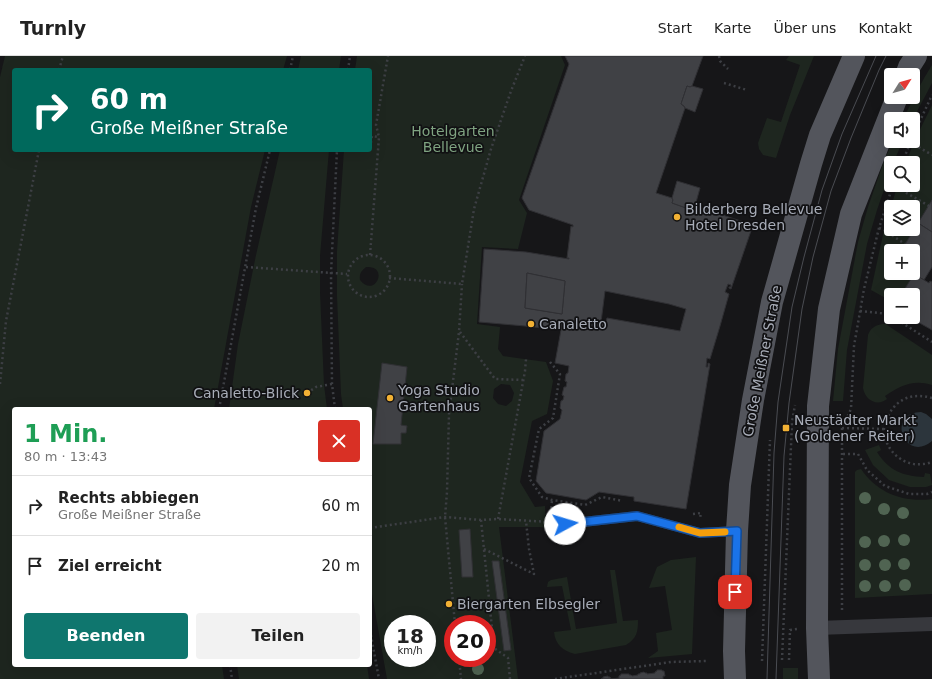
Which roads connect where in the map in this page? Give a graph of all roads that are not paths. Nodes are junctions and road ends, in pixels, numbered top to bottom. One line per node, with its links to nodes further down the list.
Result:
1 (854, 56): 6 (main road, Große Meißner Straße)
2 (916, 56): 3 (main road)
3 (909, 68)
4 (894, 104): 8 (main road)
5 (565, 524): 6 (lane)
6 (737, 531): 9 (main road, Große Meißner Straße)
7 (932, 624): 8 (street)
8 (817, 628): 10 (main road)
9 (736, 679)
10 (819, 679)

